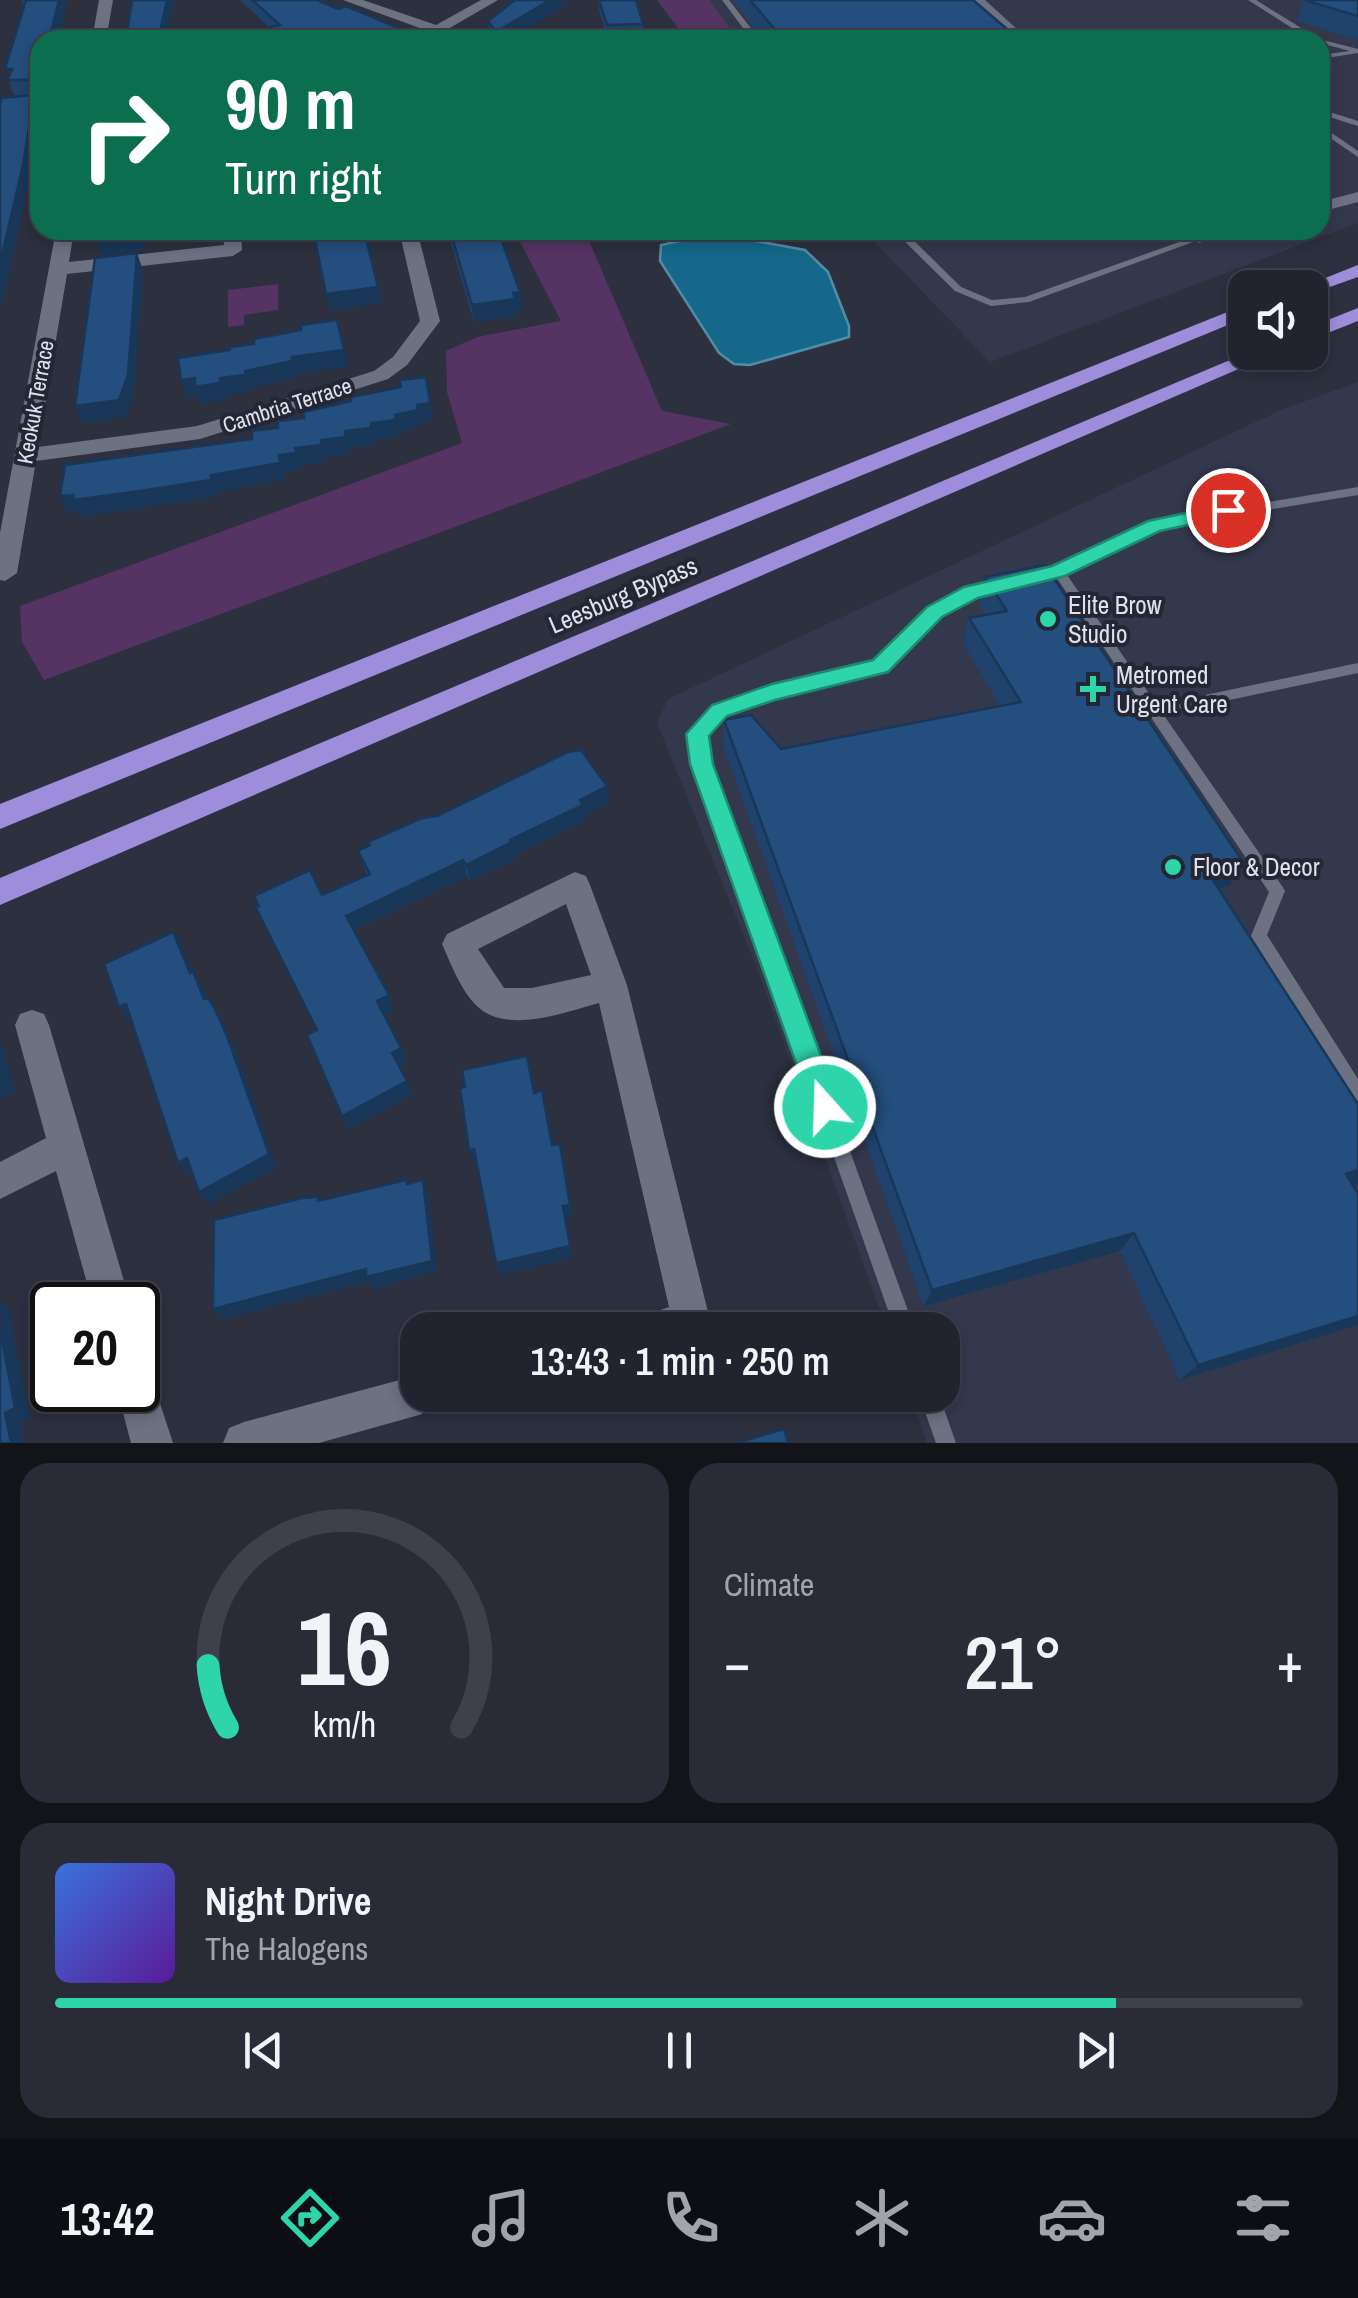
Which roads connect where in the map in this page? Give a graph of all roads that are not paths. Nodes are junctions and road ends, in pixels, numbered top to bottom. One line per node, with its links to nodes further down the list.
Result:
1 (106, 0): 7 (street)
2 (350, 0): 8 (street)
3 (491, 0): 8 (street)
4 (725, 0): 9 (lane)
5 (977, 0): 10 (street)
6 (1251, 0): 11 (lane)
7 (101, 30)
8 (438, 30)
9 (748, 30)
10 (1011, 30)
11 (1301, 30)
12 (1330, 44): 13 (lane)
13 (1358, 52): 14 (lane)
14 (1330, 56)
15 (1330, 114): 16 (lane)
16 (1358, 124)
17 (1330, 134): 18 (lane)
18 (1358, 155)
19 (1358, 196): 20 (street)
20 (1330, 203)
21 (63, 240): 26 (street, Keokuk Terrace)
22 (232, 240): 26 (street)
23 (411, 240): 33 (street, Cambria Terrace)
24 (908, 240): 25 (lane)
25 (1180, 240)
26 (58, 270): 33 (street, Keokuk Terrace)
27 (1358, 270): 28 (highway)
28 (1328, 281)
29 (1358, 314): 31 (highway)
30 (1228, 317): 41 (highway, Leesburg Bypass)
31 (1328, 326)
32 (1228, 369): 42 (highway, Leesburg Bypass)
33 (26, 455): 36 (street, Keokuk Terrace)
34 (1358, 491): 35 (lane)
35 (1058, 571): 37 (lane); 40 (lane)
36 (4, 573)
37 (1041, 576)
38 (1024, 580): 50 (lane)
39 (1358, 668): 40 (lane)
40 (1154, 711): 45 (lane)
41 (0, 817)
42 (0, 892)
43 (610, 984): 43 (street); 49 (street)
44 (32, 1025): 46 (street)
45 (1358, 1094)
46 (67, 1146): 47 (street); 48 (street)
47 (0, 1181)
48 (105, 1282)
49 (689, 1312)
50 (899, 1312)
51 (400, 1400): 55 (street)
52 (143, 1412): 54 (street)
53 (934, 1412): 56 (lane)
54 (152, 1443)
55 (244, 1443)
56 (946, 1443)

